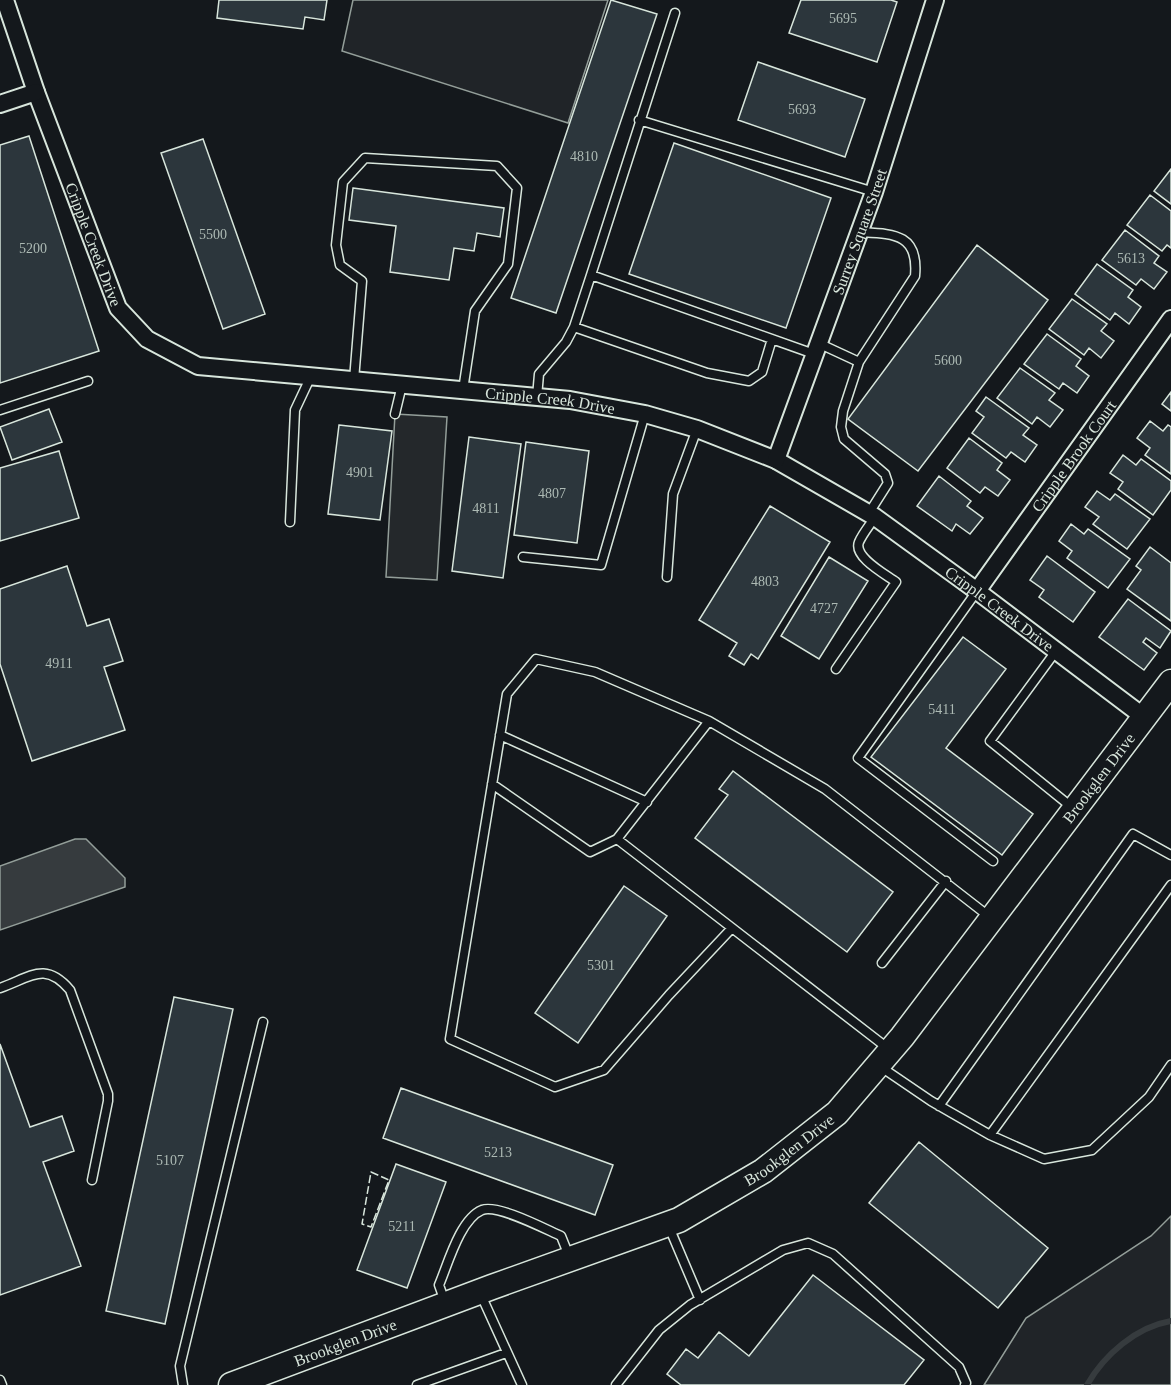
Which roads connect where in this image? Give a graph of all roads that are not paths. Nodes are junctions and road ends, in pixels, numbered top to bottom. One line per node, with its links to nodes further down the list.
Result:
1 (5, 0): 4 (street, Cripple Creek Drive)
2 (935, 0): 7 (street, Surrey Square Street)
3 (675, 13): 6 (lane)
4 (36, 92): 5 (street); 15 (street, Cripple Creek Drive)
5 (0, 104)
6 (639, 120): 7 (lane); 9 (lane)
7 (874, 192): 8 (street, Surrey Square Street)
8 (859, 232): 13 (street, Surrey Square Street); 14 (lane)
9 (591, 275): 11 (lane); 12 (lane)
10 (1171, 319): 30 (street, Cripple Brook Court)
11 (574, 327): 12 (lane); 20 (lane)
12 (772, 339): 13 (lane)
13 (816, 349): 14 (lane); 25 (street, Surrey Square Street)
14 (859, 362): 26 (lane)
15 (311, 376): 16 (street, Cripple Creek Drive); 27 (lane)
16 (354, 380): 18 (street, Cripple Creek Drive); 19 (lane)
17 (88, 381): 21 (lane)
18 (402, 385): 19 (street, Cripple Creek Drive); 22 (lane)
19 (463, 390): 20 (street, Cripple Creek Drive)
20 (537, 397): 23 (street, Cripple Creek Drive)
21 (0, 410)
22 (395, 414)
23 (645, 414): 24 (street, Cripple Creek Drive); 28 (lane)
24 (697, 429): 25 (street, Cripple Creek Drive); 29 (lane)
25 (776, 460): 26 (street, Cripple Creek Drive)
26 (872, 515): 30 (street, Cripple Creek Drive); 32 (lane)
27 (290, 522)
28 (523, 557)
29 (667, 577)
30 (977, 591): 31 (street, Cripple Creek Drive); 42 (lane)
31 (1056, 651): 34 (street, Cripple Creek Drive); 39 (lane)
32 (836, 669)
33 (1171, 682): 34 (street, Brookglen Drive)
34 (1144, 717): 39 (street, Brookglen Drive)
35 (710, 721): 36 (lane); 38 (lane); 43 (lane)
36 (500, 735): 37 (lane); 38 (lane)
37 (492, 784): 40 (lane); 46 (lane)
38 (646, 802): 40 (lane)
39 (1074, 809): 45 (street, Brookglen Drive)
40 (617, 839): 46 (lane)
41 (1171, 855): 52 (lane)
42 (993, 861)
43 (946, 881): 45 (lane); 47 (lane)
44 (1171, 885): 53 (lane)
45 (992, 918): 50 (street, Brookglen Drive)
46 (732, 928): 50 (lane)
47 (882, 963)
48 (0, 988): 54 (lane)
49 (263, 1022): 63 (lane)
50 (884, 1058): 52 (lane); 55 (street, Brookglen Drive)
51 (1171, 1065): 53 (lane)
52 (939, 1106): 53 (lane)
53 (990, 1135)
54 (92, 1180)
55 (667, 1224): 56 (street, Brookglen Drive); 58 (lane)
56 (571, 1259): 57 (street, Brookglen Drive); 59 (lane)
57 (480, 1291): 59 (street, Brookglen Drive); 60 (lane)
58 (700, 1299): 67 (lane); 68 (lane)
59 (445, 1304): 64 (street, Brookglen Drive)
60 (506, 1353): 65 (lane); 66 (lane)
61 (0, 1380): 62 (lane)
62 (2, 1385)
63 (183, 1385)
64 (231, 1385)
65 (417, 1385)
66 (522, 1385)
67 (616, 1385)
68 (965, 1385)

